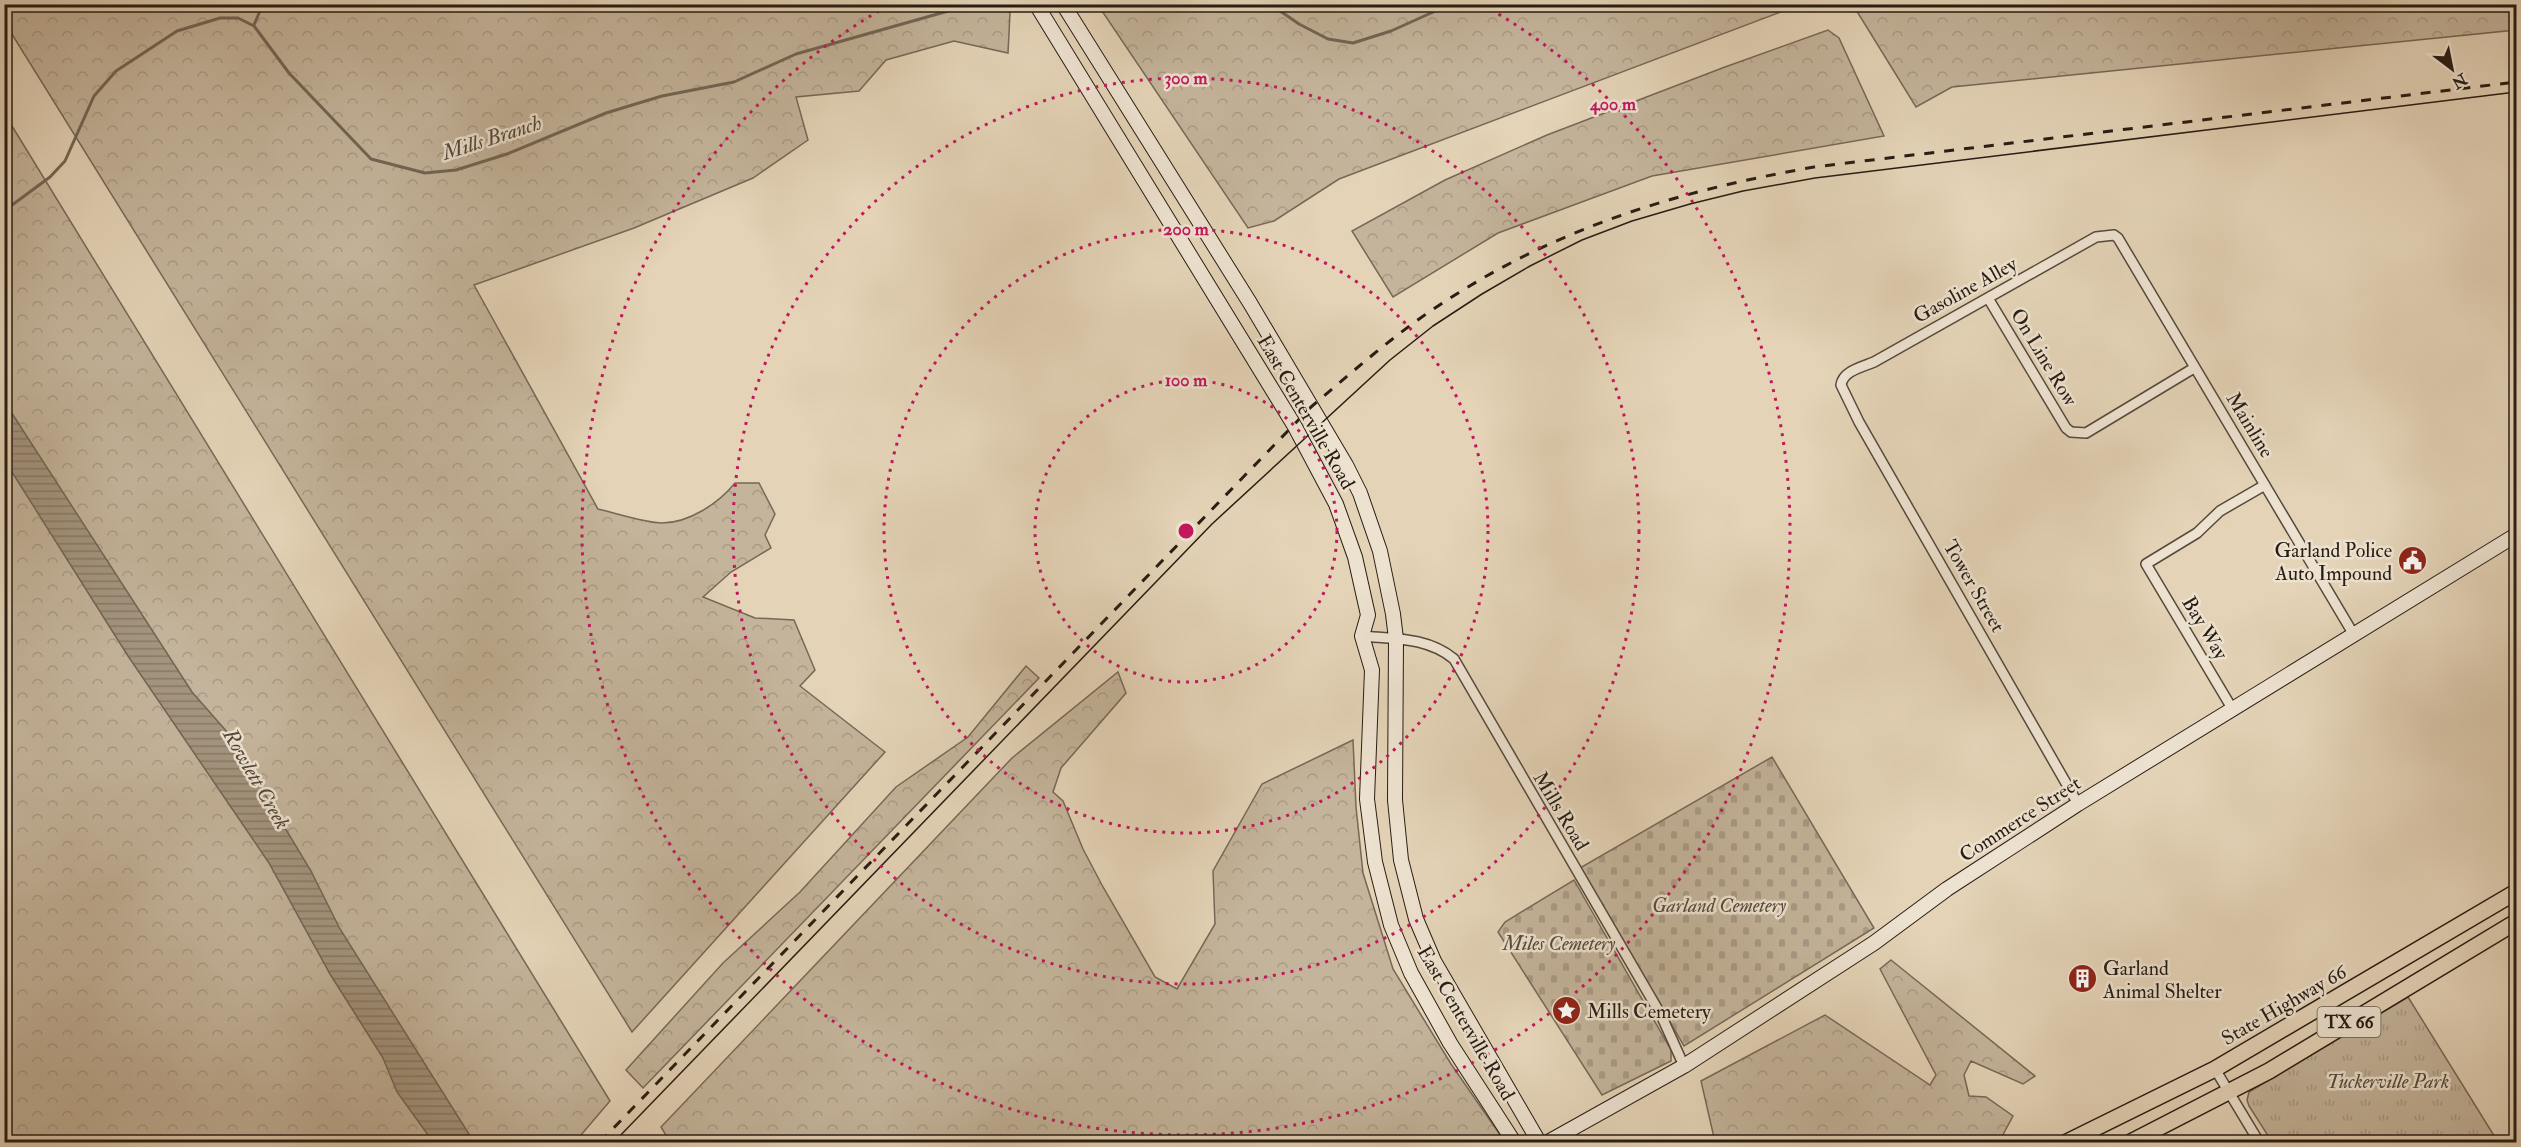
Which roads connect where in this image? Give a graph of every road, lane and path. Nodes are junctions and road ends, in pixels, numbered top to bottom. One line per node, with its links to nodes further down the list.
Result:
1 (1036, 4): 4 (main road, East Centerville Road)
2 (1063, 4): 3 (main road, East Centerville Road)
3 (1144, 134): 4 (main road); 7 (main road, East Centerville Road)
4 (1124, 147): 8 (main road, East Centerville Road)
5 (2114, 235): 6 (street, Gasoline Alley); 9 (street, Mainline)
6 (1988, 298): 9 (street, On Line Row); 10 (street, Gasoline Alley)
7 (1250, 303): 8 (main road); 12 (main road, East Centerville Road)
8 (1228, 317): 13 (main road, East Centerville Road)
9 (2194, 368): 11 (street, Mainline)
10 (1841, 385): 19 (street, Tower Street)
11 (2265, 485): 15 (street, Mainline); 18 (street, Bay Way)
12 (1369, 519): 13 (main road); 17 (main road, East Centerville Road)
13 (1347, 534): 16 (main road, East Centerville Road)
14 (2517, 535): 15 (main road, Commerce Street)
15 (2354, 635): 18 (main road, Commerce Street)
16 (1362, 636): 17 (street, Mills Road); 27 (main road, East Centerville Road)
17 (1396, 639): 24 (street, Mills Road); 28 (main road, East Centerville Road)
18 (2233, 710): 19 (main road, Commerce Street)
19 (2078, 804): 24 (main road, Commerce Street)
20 (2517, 892): 22 (main road, State Highway 66 / TX 66)
21 (2517, 922): 23 (main road, TX 66)
22 (2453, 930): 23 (main road); 25 (main road, State Highway 66 / TX 66)
23 (2469, 950): 26 (main road, TX 66)
24 (1684, 1066): 29 (main road, Commerce Street)
25 (2215, 1069): 26 (street); 30 (main road, State Highway 66 / TX 66)
26 (2229, 1093): 31 (main road, TX 66); 32 (street)
27 (1514, 1143)
28 (1539, 1143)
29 (1548, 1143)
30 (2067, 1143)
31 (2131, 1143)
32 (2259, 1143)

